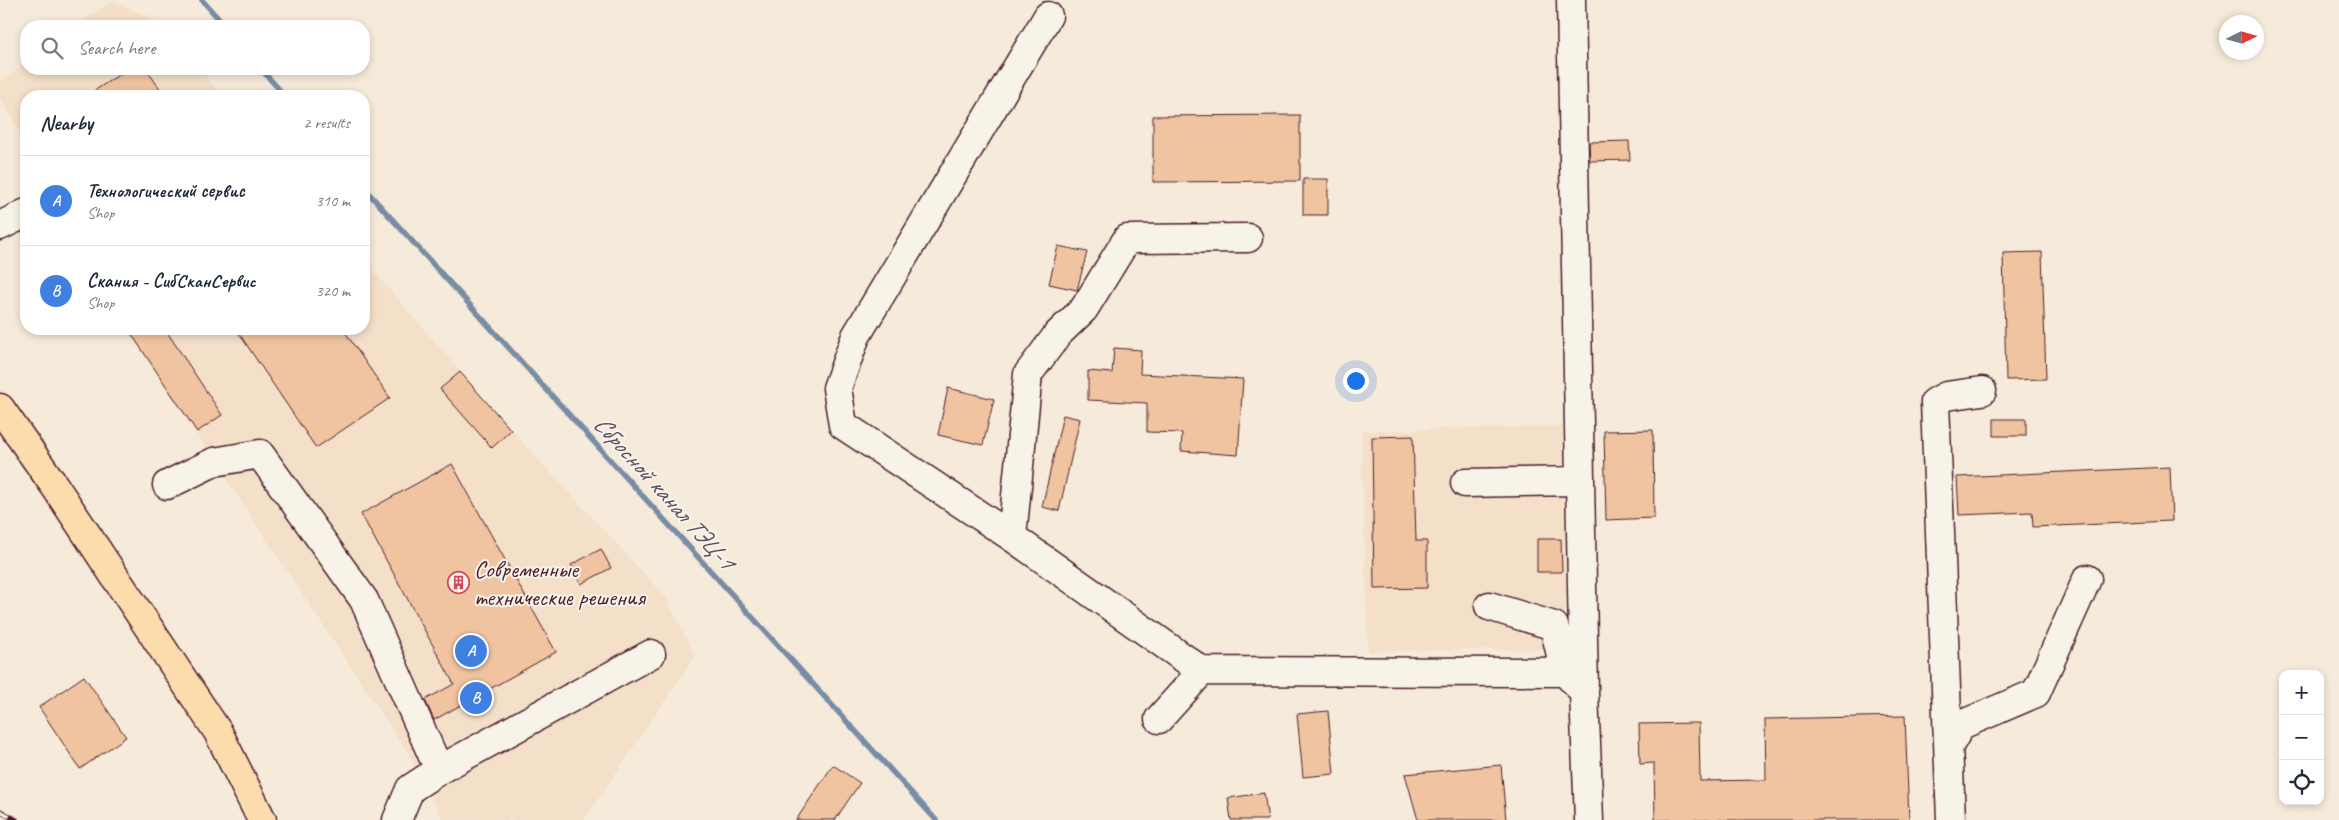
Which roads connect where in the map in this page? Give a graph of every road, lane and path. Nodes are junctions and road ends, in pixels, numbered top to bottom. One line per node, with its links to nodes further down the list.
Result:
1 (1571, 0): 8 (lane)
2 (1048, 16): 11 (lane)
3 (20, 216): 4 (lane)
4 (0, 226)
5 (1248, 238): 11 (lane)
6 (1982, 391): 19 (lane)
7 (0, 408): 21 (main road)
8 (1580, 481): 9 (lane); 17 (lane)
9 (1465, 483)
10 (166, 485): 20 (lane)
11 (1012, 536): 15 (lane)
12 (2088, 579): 19 (lane)
13 (1489, 606): 16 (lane)
14 (651, 654): 20 (lane)
15 (1202, 671): 16 (lane); 18 (lane)
16 (1565, 672): 17 (lane)
17 (1584, 692): 23 (lane)
18 (1159, 719)
19 (1949, 746): 24 (lane)
20 (439, 770): 22 (lane)
21 (262, 820)
22 (396, 820)
23 (1589, 820)
24 (1951, 820)

